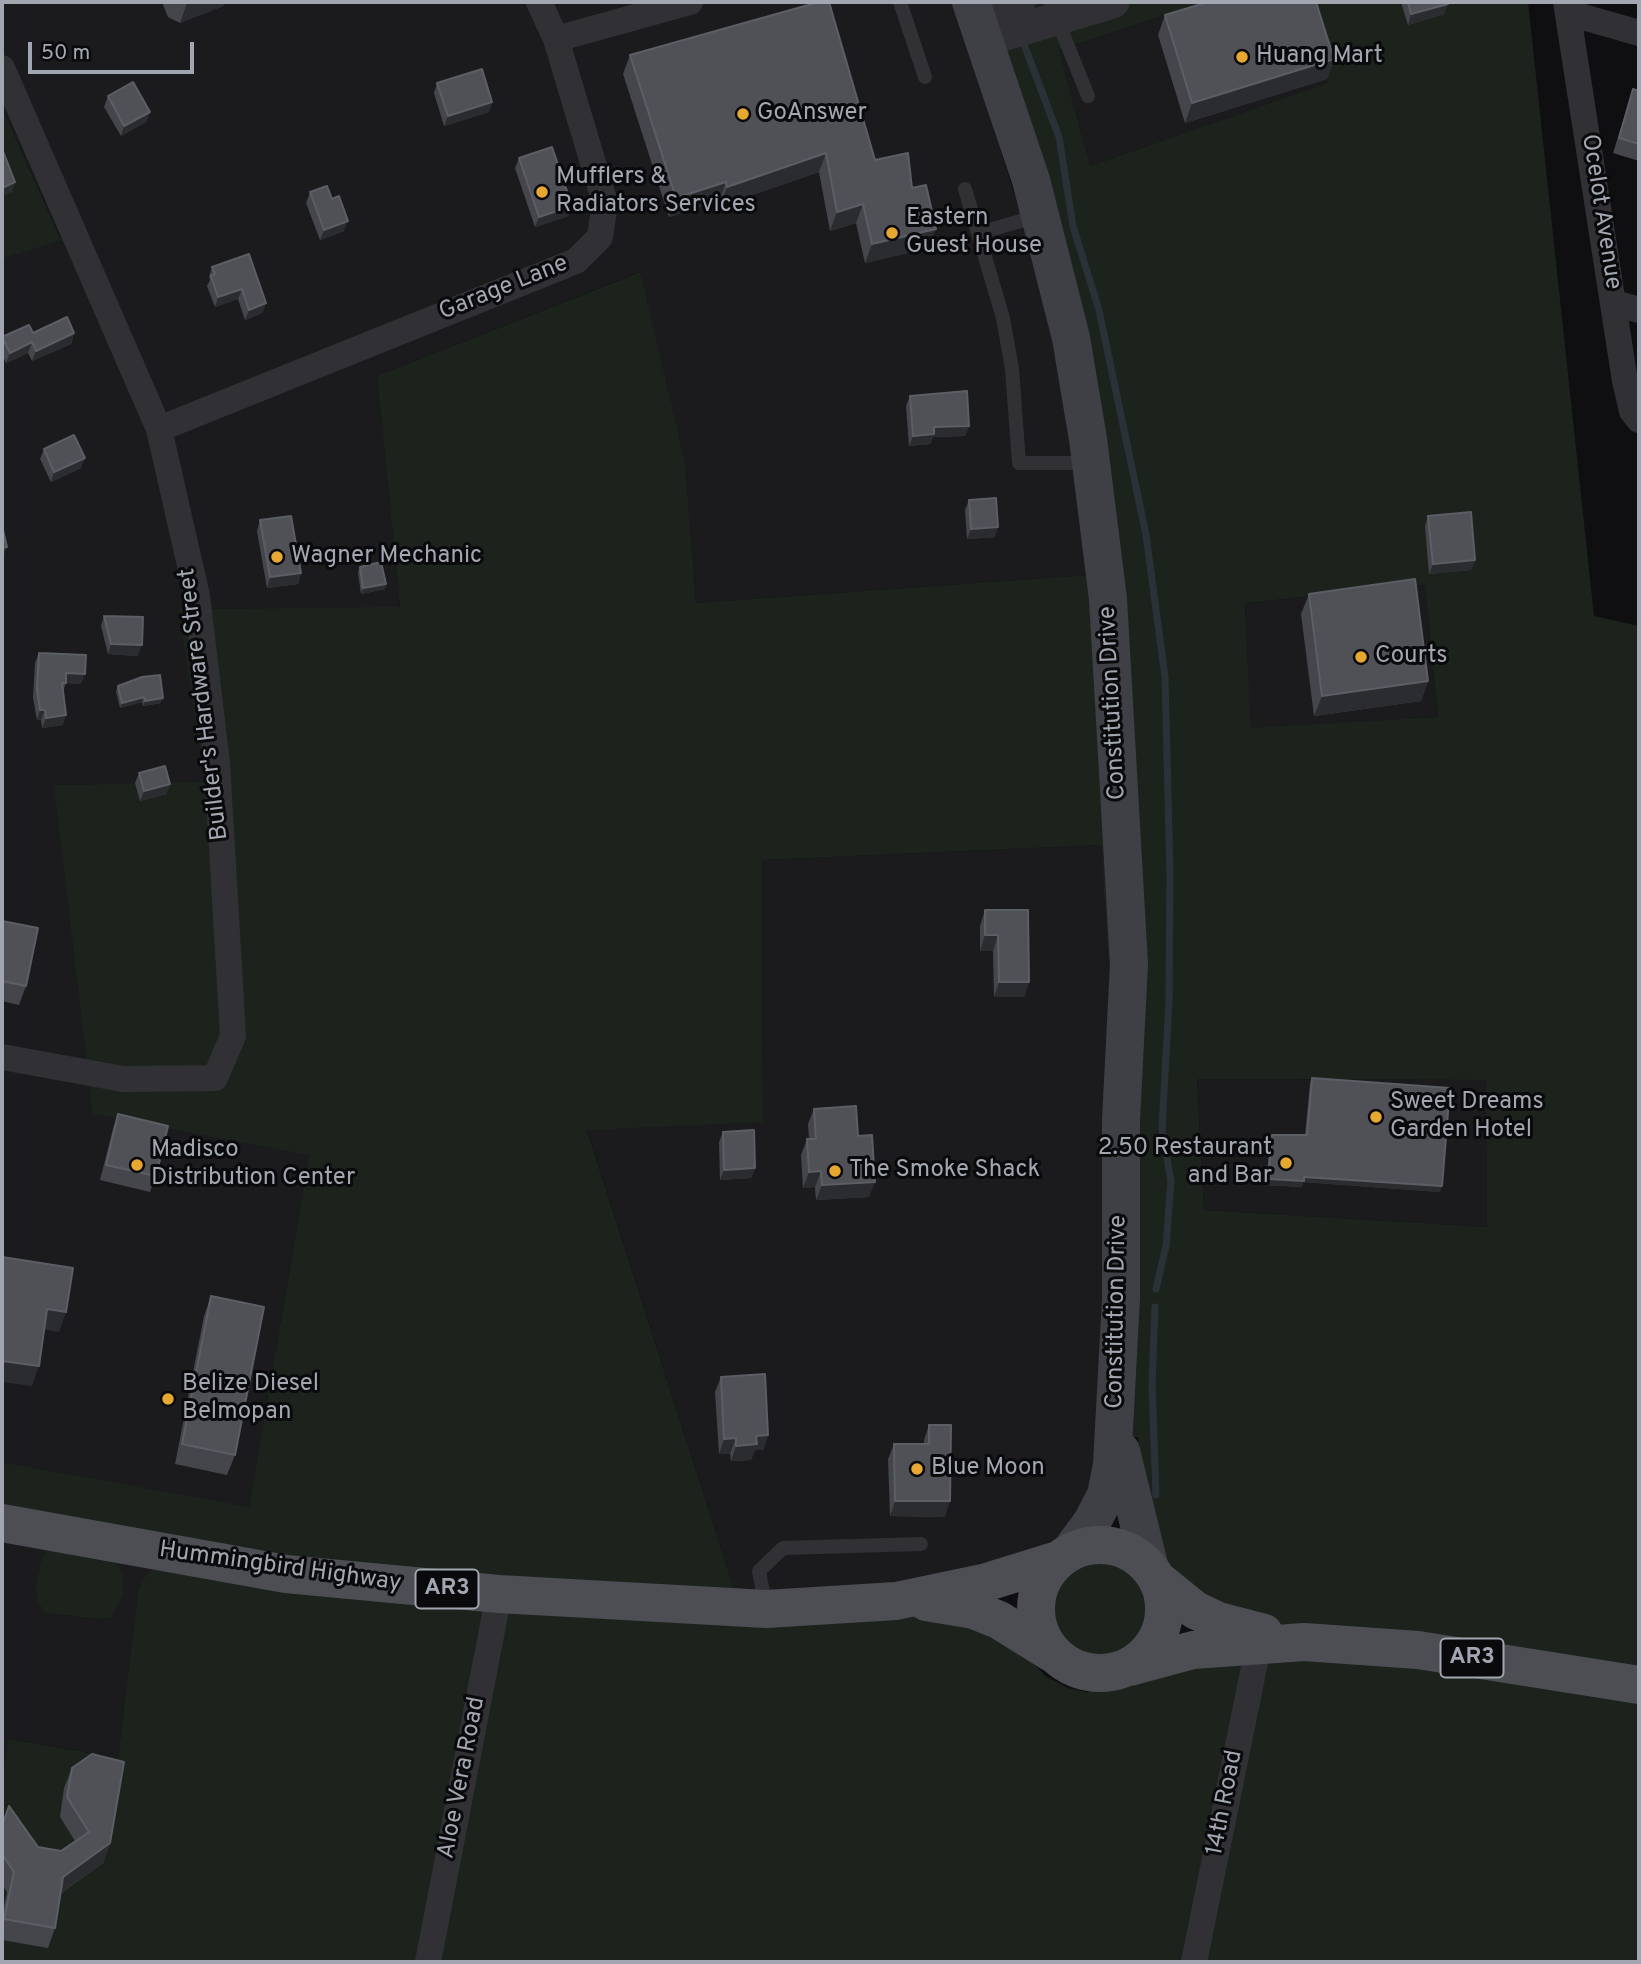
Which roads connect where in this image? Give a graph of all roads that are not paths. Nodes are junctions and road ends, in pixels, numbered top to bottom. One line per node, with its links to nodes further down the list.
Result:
1 (538, 2): 10 (street, Garage Lane)
2 (690, 2): 10 (street)
3 (900, 2): 12 (lane)
4 (1019, 2): 8 (street)
5 (1113, 2): 7 (street)
6 (1567, 8): 9 (street); 17 (street, Ocelot Avenue)
7 (1054, 11): 8 (street); 13 (lane)
8 (978, 20): 15 (main road, Constitution Drive)
9 (1639, 33)
10 (556, 39): 19 (street, Garage Lane)
11 (2, 68): 19 (street, Builder's Hardware Street)
12 (925, 77)
13 (1088, 96)
14 (965, 189): 16 (lane)
15 (1040, 216): 16 (lane); 20 (main road, Constitution Drive)
16 (979, 233): 20 (lane)
17 (1627, 306): 18 (street, Ocelot Avenue)
18 (1639, 420)
19 (159, 429): 21 (street, Builder's Hardware Street)
20 (1091, 463): 22 (main road, Constitution Drive)
21 (2, 1057)
22 (1116, 1422): 25 (main road, Constitution Drive); 26 (main road, Constitution Drive)
23 (2, 1523): 27 (main road, Hummingbird Highway / AR3)
24 (921, 1544): 29 (lane)
25 (1064, 1556): 26 (main road); 28 (main road, Hummingbird Highway / AR3); 32 (main road)
26 (1154, 1573): 30 (main road, AR3); 33 (main road)
27 (499, 1594): 29 (main road, Hummingbird Highway / AR3); 35 (street, Aloe Vera Road)
28 (896, 1601): 29 (main road, Hummingbird Highway / AR3); 32 (main road, Hummingbird Highway / AR3)
29 (766, 1609)
30 (1304, 1642): 31 (main road, AR3); 34 (main road, AR3)
31 (1259, 1643): 33 (main road, AR3); 36 (street, 14th Road)
32 (1052, 1653): 33 (main road)
33 (1130, 1667)
34 (1639, 1685)
35 (428, 1962)
36 (1194, 1962)

